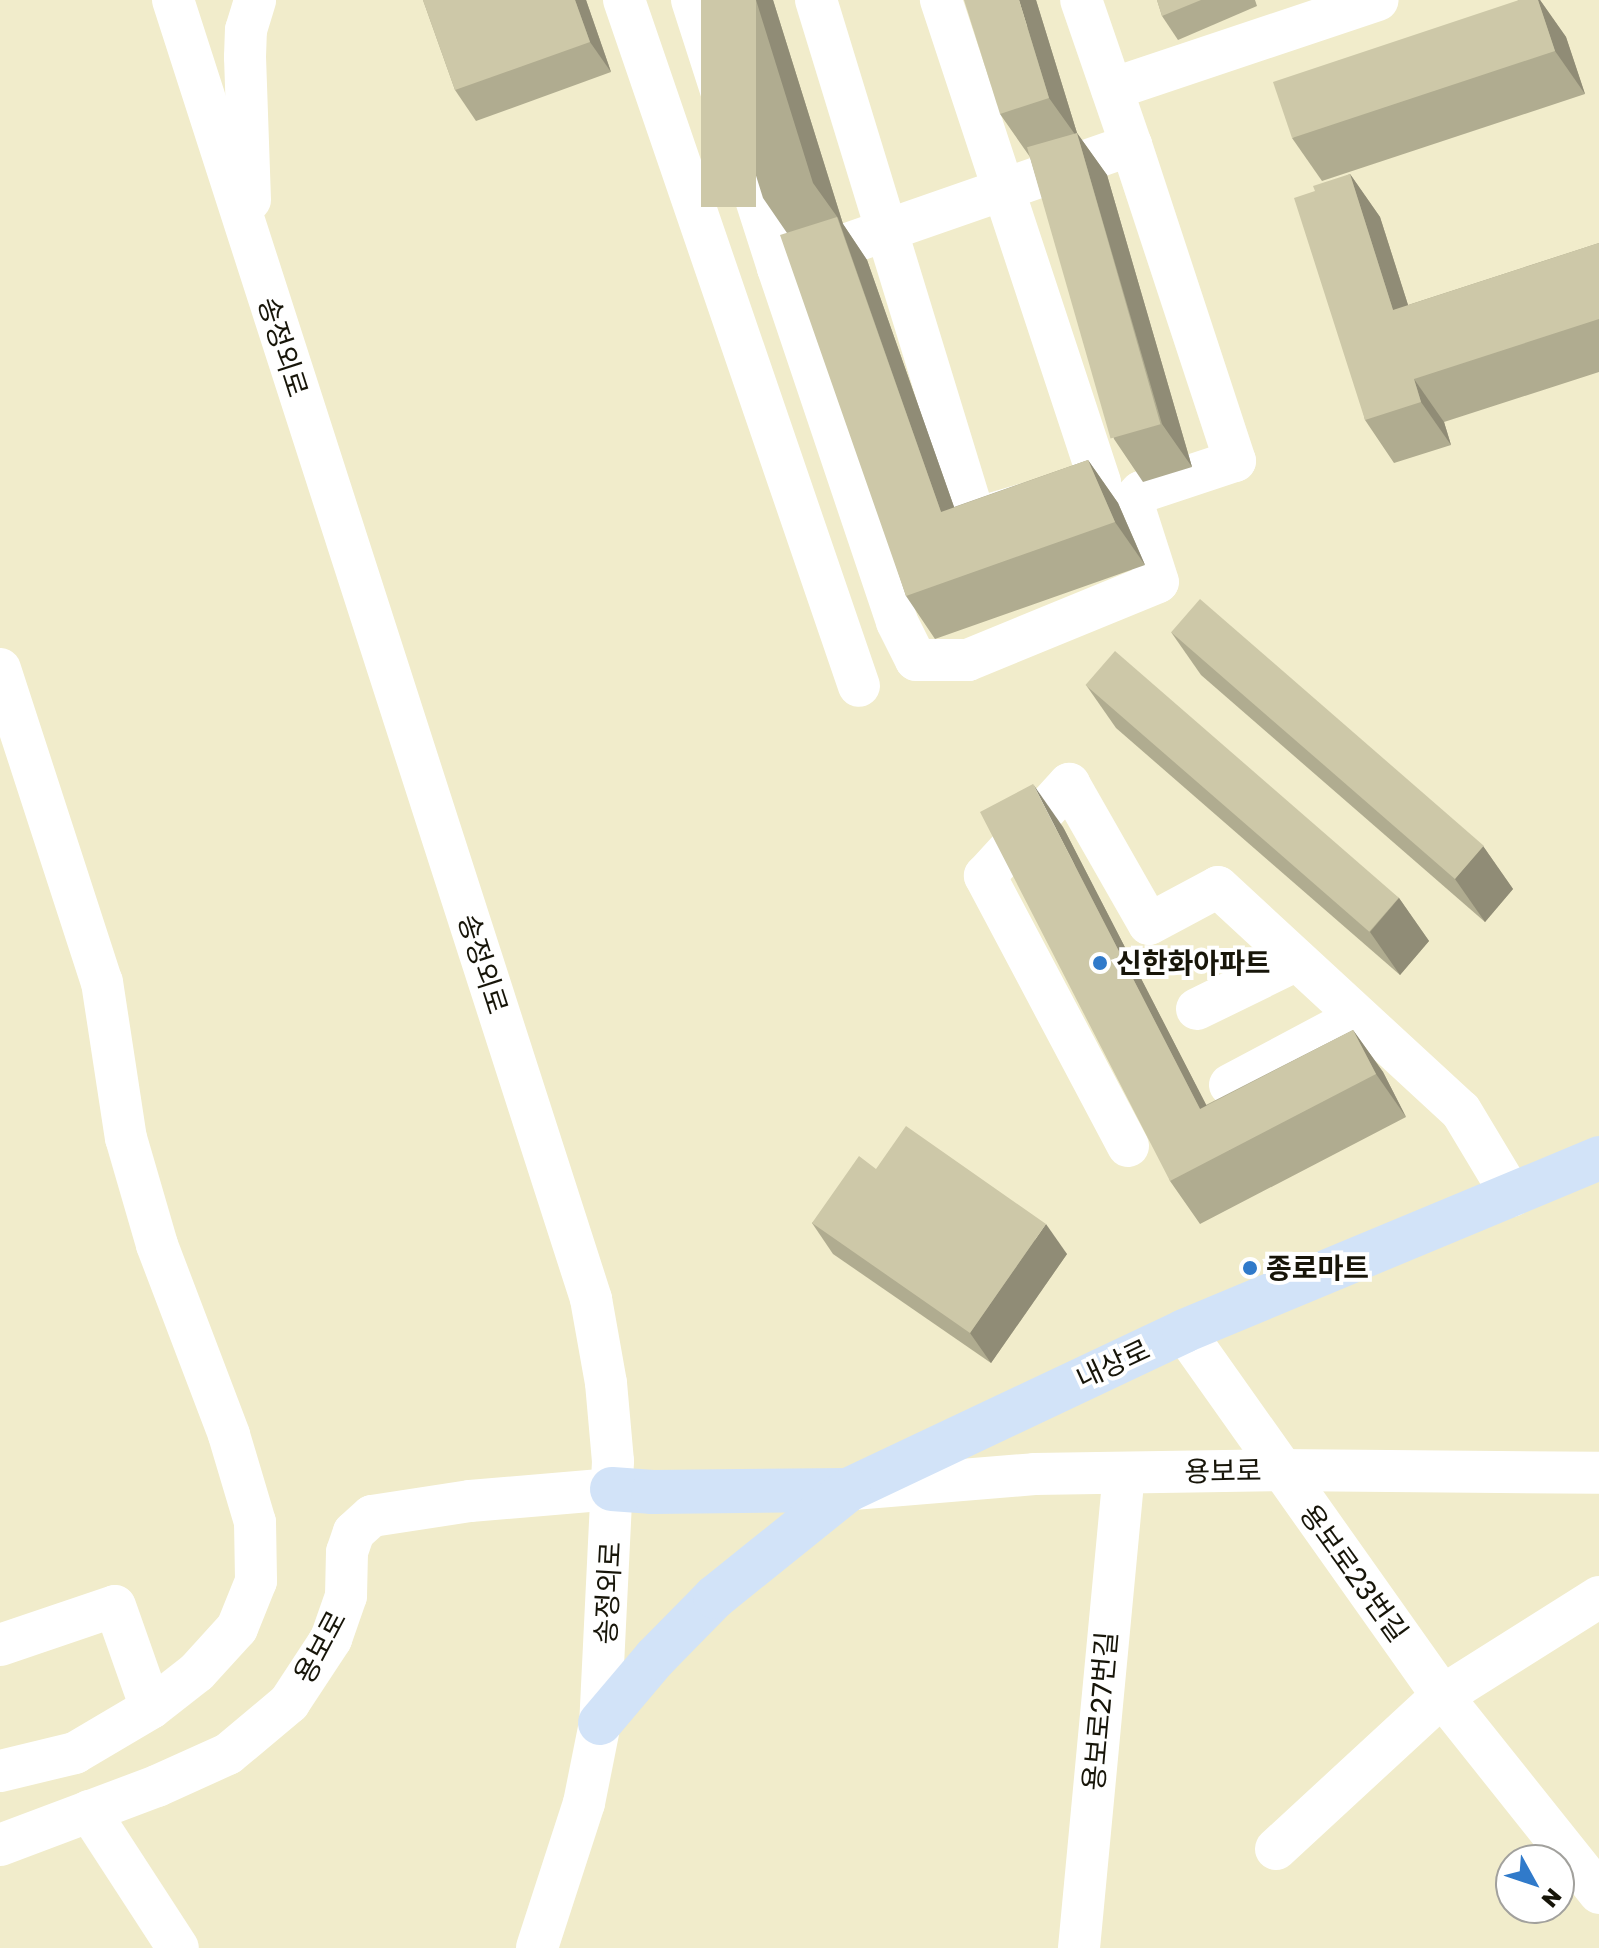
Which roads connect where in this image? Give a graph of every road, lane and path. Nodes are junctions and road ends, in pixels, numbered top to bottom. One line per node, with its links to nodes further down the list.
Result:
1 (173, 0): 13 (street, 송정외로)
2 (255, 0): 13 (street)
3 (624, 0): 17 (street)
4 (692, 0): 14 (street)
5 (816, 0): 12 (street)
6 (941, 0): 11 (street)
7 (1081, 0): 9 (street)
8 (1378, 0): 9 (street)
9 (1112, 89): 10 (street)
10 (1131, 145): 11 (street); 15 (street)
11 (1003, 189): 12 (street); 15 (street)
12 (888, 231): 14 (street); 15 (street)
13 (253, 253): 29 (street, 송정외로)
14 (778, 268): 15 (street)
15 (1119, 489)
16 (0, 669): 34 (street)
17 (859, 686)
18 (1297, 960): 19 (street); 20 (street); 22 (street)
19 (1197, 1009)
20 (1358, 1017): 21 (street); 24 (street)
21 (1230, 1085)
22 (1128, 1146)
23 (1599, 1158): 24 (main road, 내상로)
24 (1512, 1196): 25 (main road, 내상로)
25 (1184, 1331): 26 (street, 용보로23번길); 30 (main road, 내상로)
26 (1279, 1470): 27 (street, 용보로); 28 (street, 용보로); 33 (street, 용보로23번길)
27 (1124, 1473): 30 (street, 용보로); 43 (street, 용보로27번길)
28 (1599, 1473)
29 (612, 1489): 30 (main road, 내상로); 35 (street, 송정외로); 37 (street, 용보로)
30 (848, 1490): 35 (main road)
31 (1599, 1597): 33 (street)
32 (0, 1645): 34 (street)
33 (1442, 1696): 39 (street); 40 (street, 용보로23번길)
34 (151, 1708): 36 (street)
35 (600, 1723): 42 (street, 송정외로)
36 (0, 1771)
37 (89, 1811): 38 (street, 용보로); 41 (street)
38 (0, 1845)
39 (1276, 1849)
40 (1599, 1893)
41 (178, 1948)
42 (537, 1948)
43 (1079, 1948)

